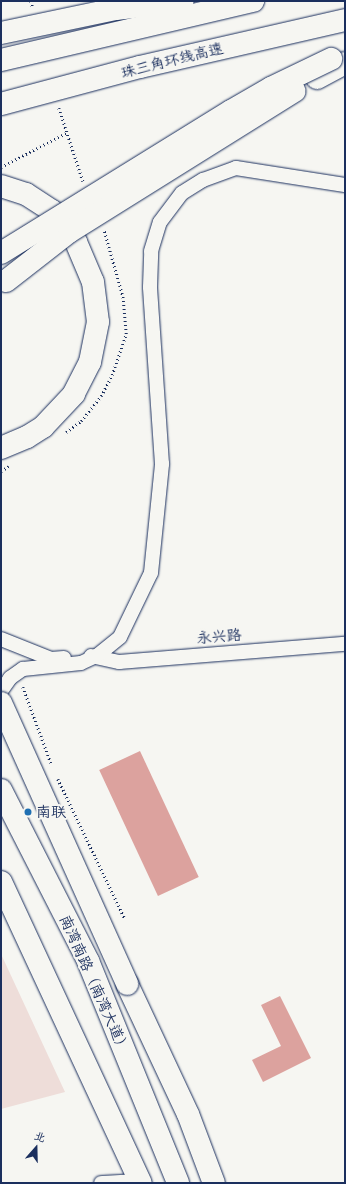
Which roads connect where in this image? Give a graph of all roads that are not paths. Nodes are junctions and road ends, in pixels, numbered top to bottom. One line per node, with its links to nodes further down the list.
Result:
1 (182, 1): 4 (highway, bridge)
2 (253, 1): 6 (highway, bridge)
3 (345, 20): 8 (highway, 珠三角环线高速, bridge)
4 (1, 33)
5 (345, 53): 11 (highway, bridge)
6 (1, 60)
7 (345, 63): 12 (highway, bridge)
8 (1, 104)
9 (345, 185): 16 (street)
10 (1, 186): 13 (highway, bridge)
11 (1, 253)
12 (1, 287)
13 (1, 448)
14 (1, 639): 16 (street)
15 (345, 644): 16 (street, 永兴路)
16 (98, 655): 17 (street)
17 (1, 691)
18 (1, 703): 24 (highway, bridge)
19 (1, 790): 23 (highway, 南湾南路（南湾大道）)
20 (1, 882): 21 (highway)
21 (140, 1182): 22 (street)
22 (101, 1183)
23 (178, 1183)
24 (214, 1183)

